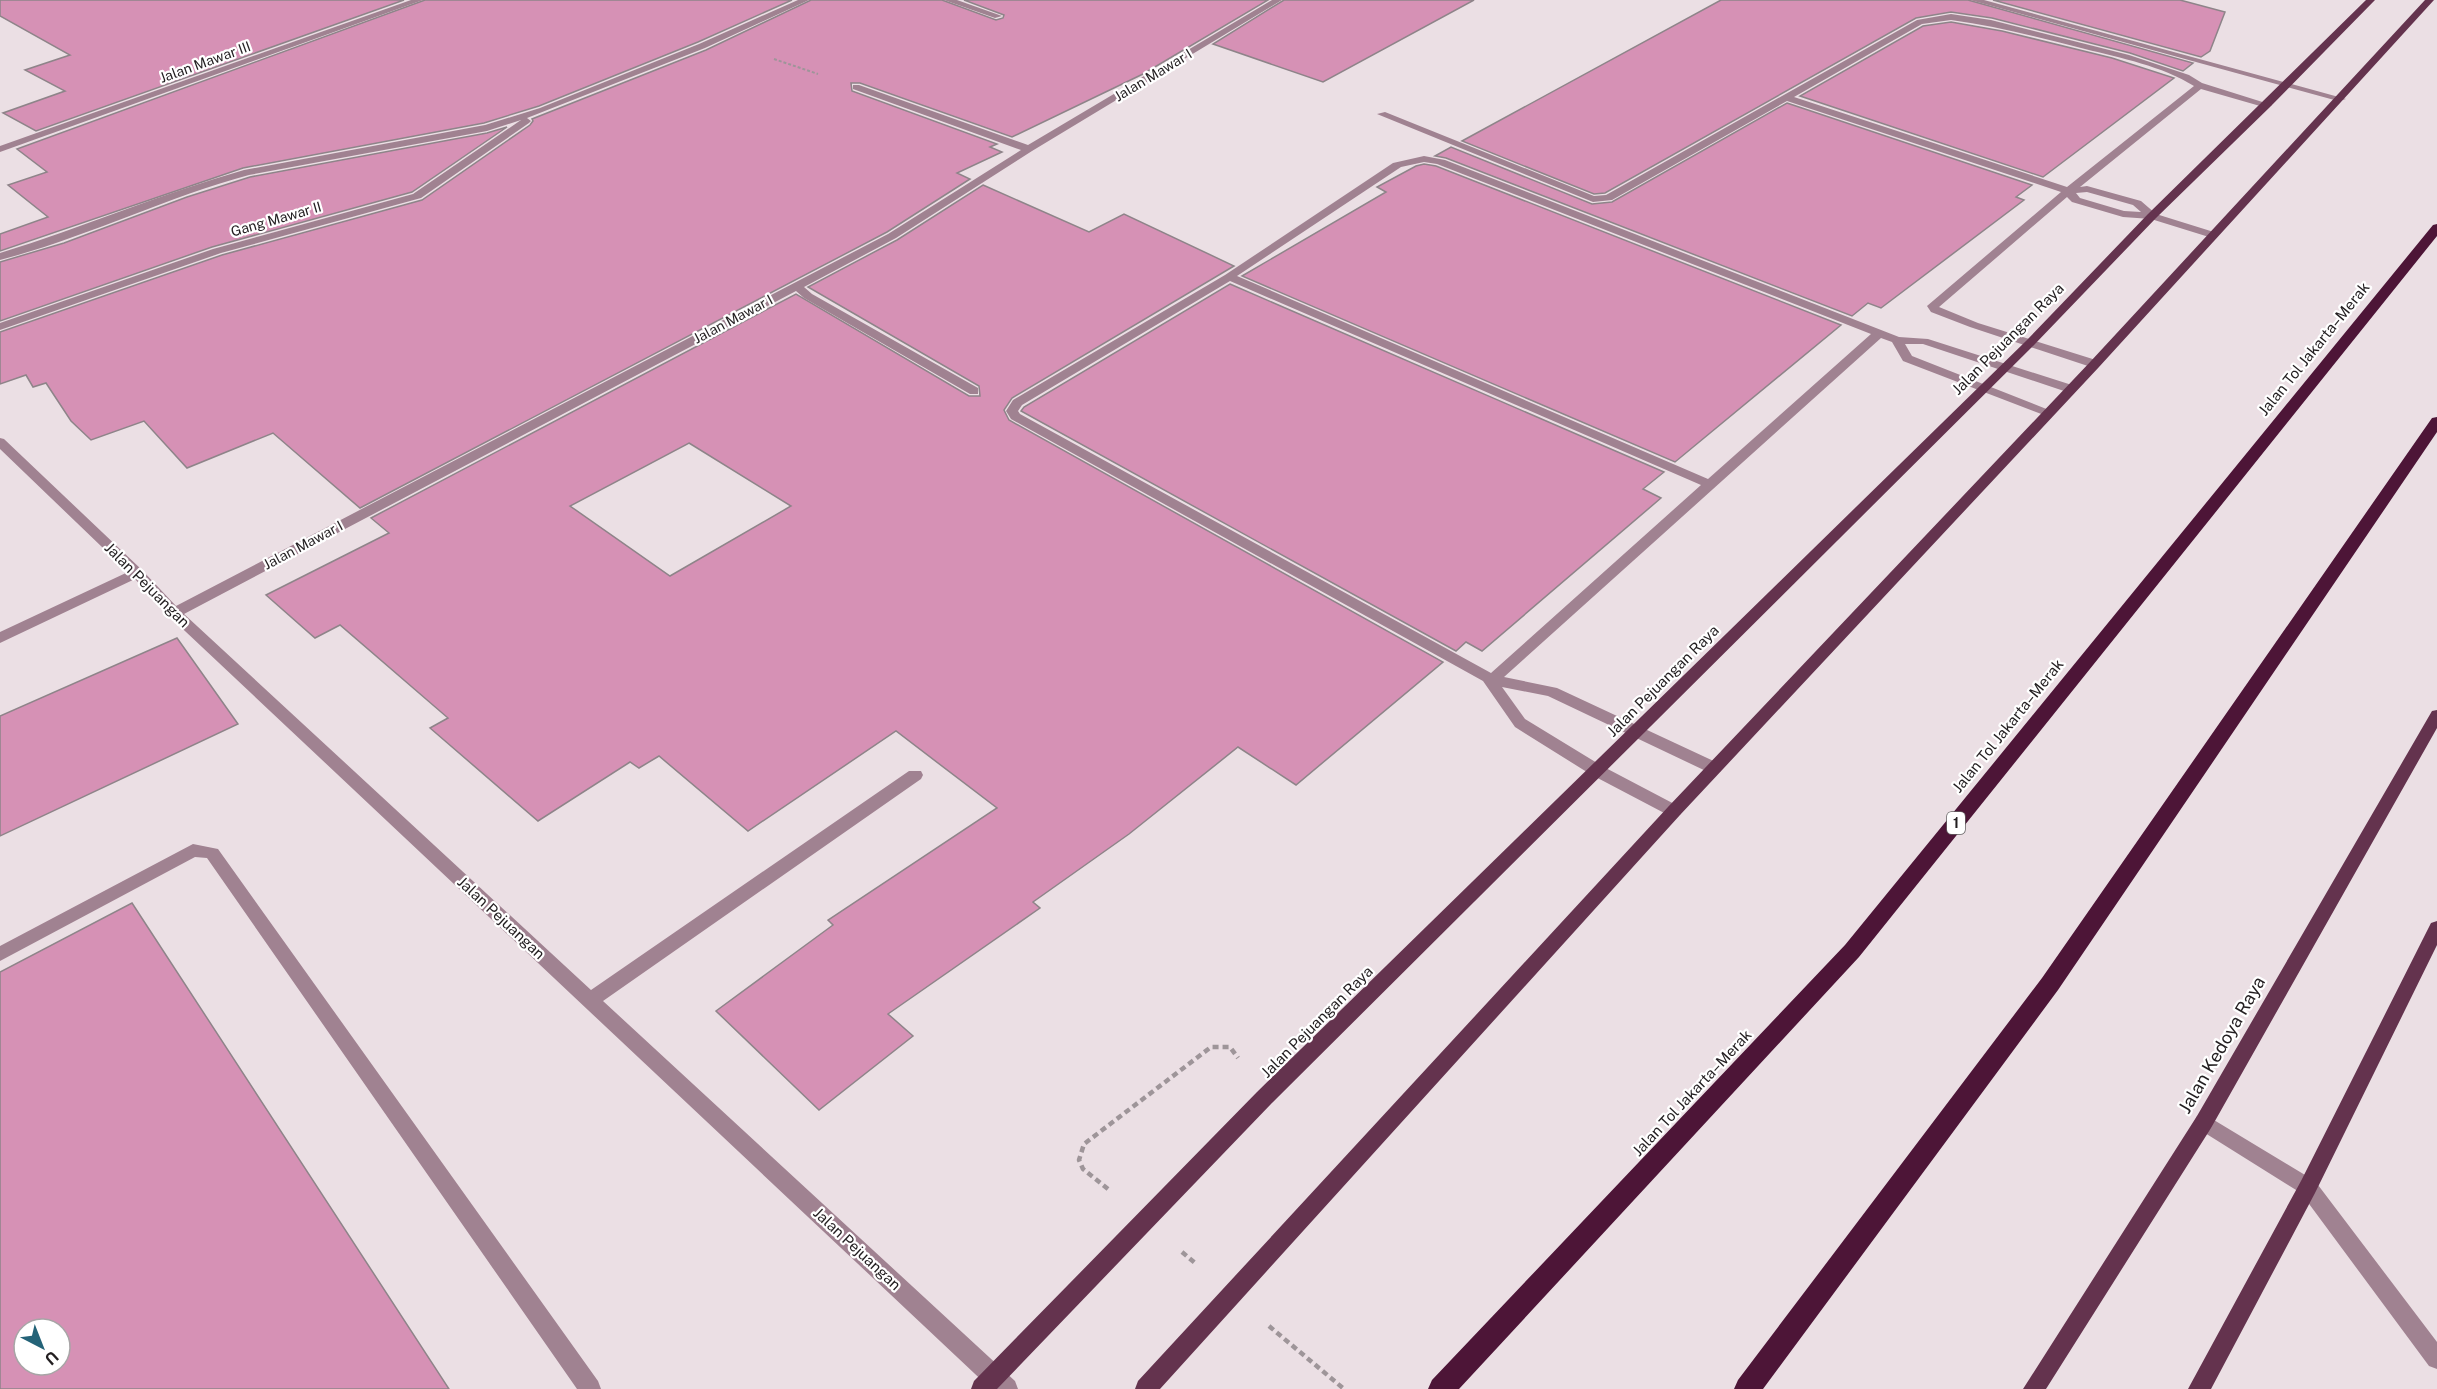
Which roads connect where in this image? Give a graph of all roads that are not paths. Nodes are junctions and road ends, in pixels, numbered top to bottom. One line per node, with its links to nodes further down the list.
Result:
1 (419, 0): 17 (street, Jalan Mawar III)
2 (805, 0): 15 (street)
3 (948, 0): 8 (street)
4 (1278, 0): 18 (street, Jalan Mawar I)
5 (1974, 0): 10 (street)
6 (2371, 0): 10 (main road, Jalan Pejuangan Raya)
7 (2430, 0): 13 (main road)
8 (998, 16)
9 (2199, 85): 12 (street); 14 (street); 19 (street)
10 (2288, 85): 13 (street); 14 (main road, Jalan Pejuangan Raya)
11 (856, 87): 18 (street)
12 (1787, 98): 16 (street); 19 (street)
13 (2340, 99): 22 (main road)
14 (2267, 105): 20 (main road, Jalan Pejuangan Raya)
15 (543, 110): 23 (street); 26 (street, Gang Mawar II)
16 (1382, 114)
17 (0, 149)
18 (1029, 149): 25 (street, Jalan Mawar I)
19 (2068, 190): 20 (street); 29 (street)
20 (2152, 216): 22 (street); 29 (main road, Jalan Pejuangan Raya)
21 (2437, 228): 58 (highway, Jalan Tol Jakarta–Merak / 1)
22 (2213, 235): 30 (main road)
23 (0, 257)
24 (1229, 277): 27 (street); 38 (street); 42 (street)
25 (797, 286): 34 (street); 40 (street, Jalan Mawar I)
26 (0, 327)
27 (1880, 332): 28 (street); 38 (street)
28 (1897, 340): 31 (street); 32 (street)
29 (2031, 342): 30 (street); 31 (main road, Jalan Pejuangan Raya)
30 (2095, 364): 33 (main road)
31 (2005, 367): 32 (main road, Jalan Pejuangan Raya); 33 (street)
32 (1984, 388): 35 (street); 44 (main road, Jalan Pejuangan Raya)
33 (2071, 389): 35 (main road)
34 (974, 391)
35 (2048, 412): 45 (main road)
36 (2437, 421): 59 (highway)
37 (0, 442): 39 (street, Jalan Pejuangan)
38 (1712, 485): 42 (street)
39 (137, 573): 40 (street, Jalan Pejuangan); 41 (street)
40 (174, 613): 51 (street, Jalan Pejuangan)
41 (0, 638)
42 (1490, 679): 44 (street); 46 (street)
43 (2437, 715): 52 (main road, Jalan Kedoya Raya)
44 (1635, 733): 45 (street); 46 (main road, Jalan Pejuangan Raya)
45 (1714, 768): 48 (main road)
46 (1596, 770): 48 (street); 55 (main road, Jalan Pejuangan Raya)
47 (915, 775): 51 (street)
48 (1674, 811): 57 (main road)
49 (2437, 928): 53 (main road)
50 (0, 954): 56 (street)
51 (590, 1000): 55 (street, Jalan Pejuangan)
52 (2204, 1122): 53 (street); 60 (main road, Jalan Kedoya Raya)
53 (2308, 1187): 54 (street); 61 (main road)
54 (2437, 1359)
55 (995, 1385)
56 (590, 1389)
57 (1146, 1389)
58 (1441, 1389)
59 (1747, 1389)
60 (2034, 1389)
61 (2199, 1389)

